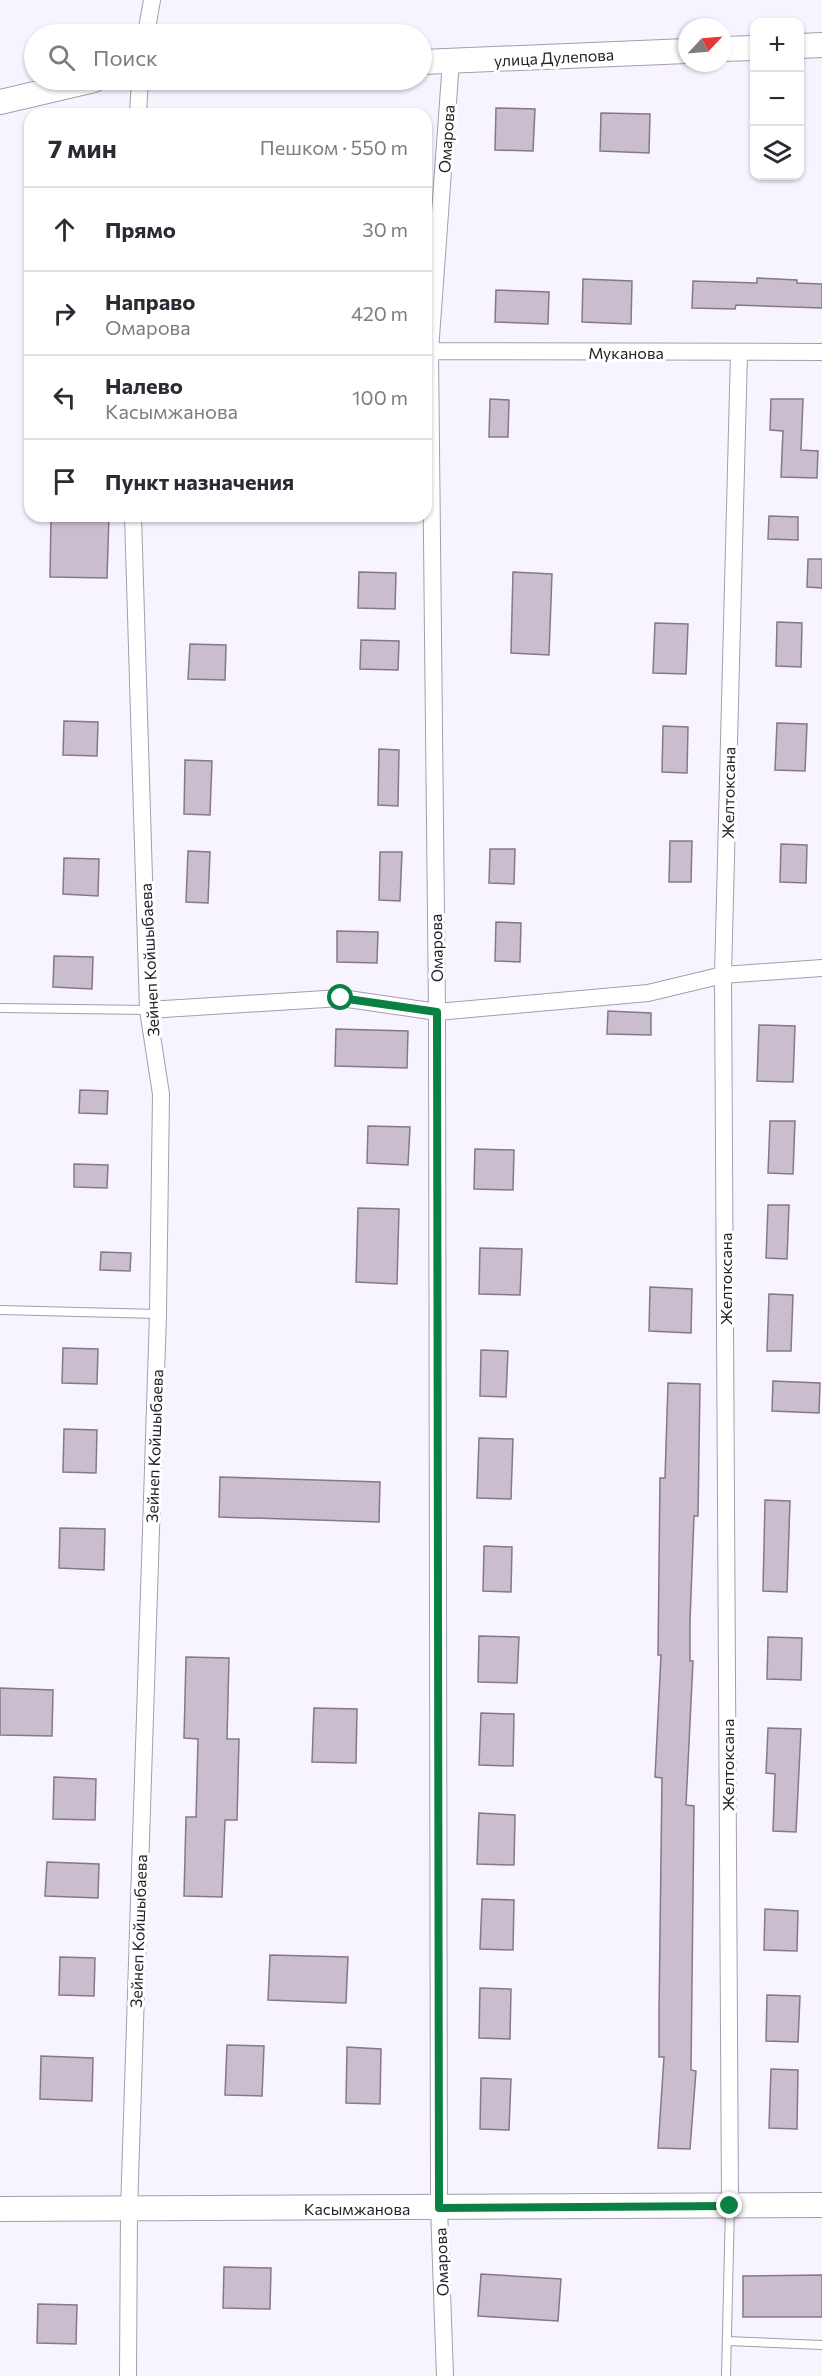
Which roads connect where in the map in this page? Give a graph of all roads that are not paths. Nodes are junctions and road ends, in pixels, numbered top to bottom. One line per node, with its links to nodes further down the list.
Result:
1 (152, 0): 2 (street)
2 (148, 24)
3 (822, 45): 4 (street)
4 (804, 46)
5 (750, 48): 6 (street)
6 (732, 49)
7 (678, 51): 8 (street, улица Дулепова)
8 (451, 61): 9 (street, улица Дулепова); 14 (street, Омарова)
9 (432, 62)
10 (51, 90): 12 (street)
11 (139, 90): 13 (street)
12 (0, 102)
13 (138, 108)
14 (432, 323)
15 (432, 351): 16 (street, Муканова)
16 (739, 352): 17 (street, Муканова); 21 (street, Желтоксана)
17 (822, 352)
18 (133, 522): 23 (street, Зейнеп Койшыбаева)
19 (432, 522): 24 (street, Омарова)
20 (822, 968): 21 (street)
21 (723, 975): 24 (street); 28 (street, Желтоксана)
22 (0, 1008): 23 (lane)
23 (148, 1010): 24 (street); 26 (street, Зейнеп Койшыбаева)
24 (437, 1012): 29 (street, Омарова)
25 (0, 1310): 26 (lane)
26 (158, 1314): 31 (street, Зейнеп Койшыбаева)
27 (822, 2205): 28 (street, Касымжанова)
28 (730, 2206): 29 (street, Касымжанова); 32 (lane)
29 (439, 2208): 31 (street, Касымжанова); 35 (street, Омарова)
30 (0, 2210): 31 (street, Касымжанова)
31 (129, 2210): 34 (street, Зейнеп Койшыбаева)
32 (727, 2341): 33 (lane); 36 (lane)
33 (822, 2345)
34 (128, 2376)
35 (445, 2376)
36 (726, 2376)

